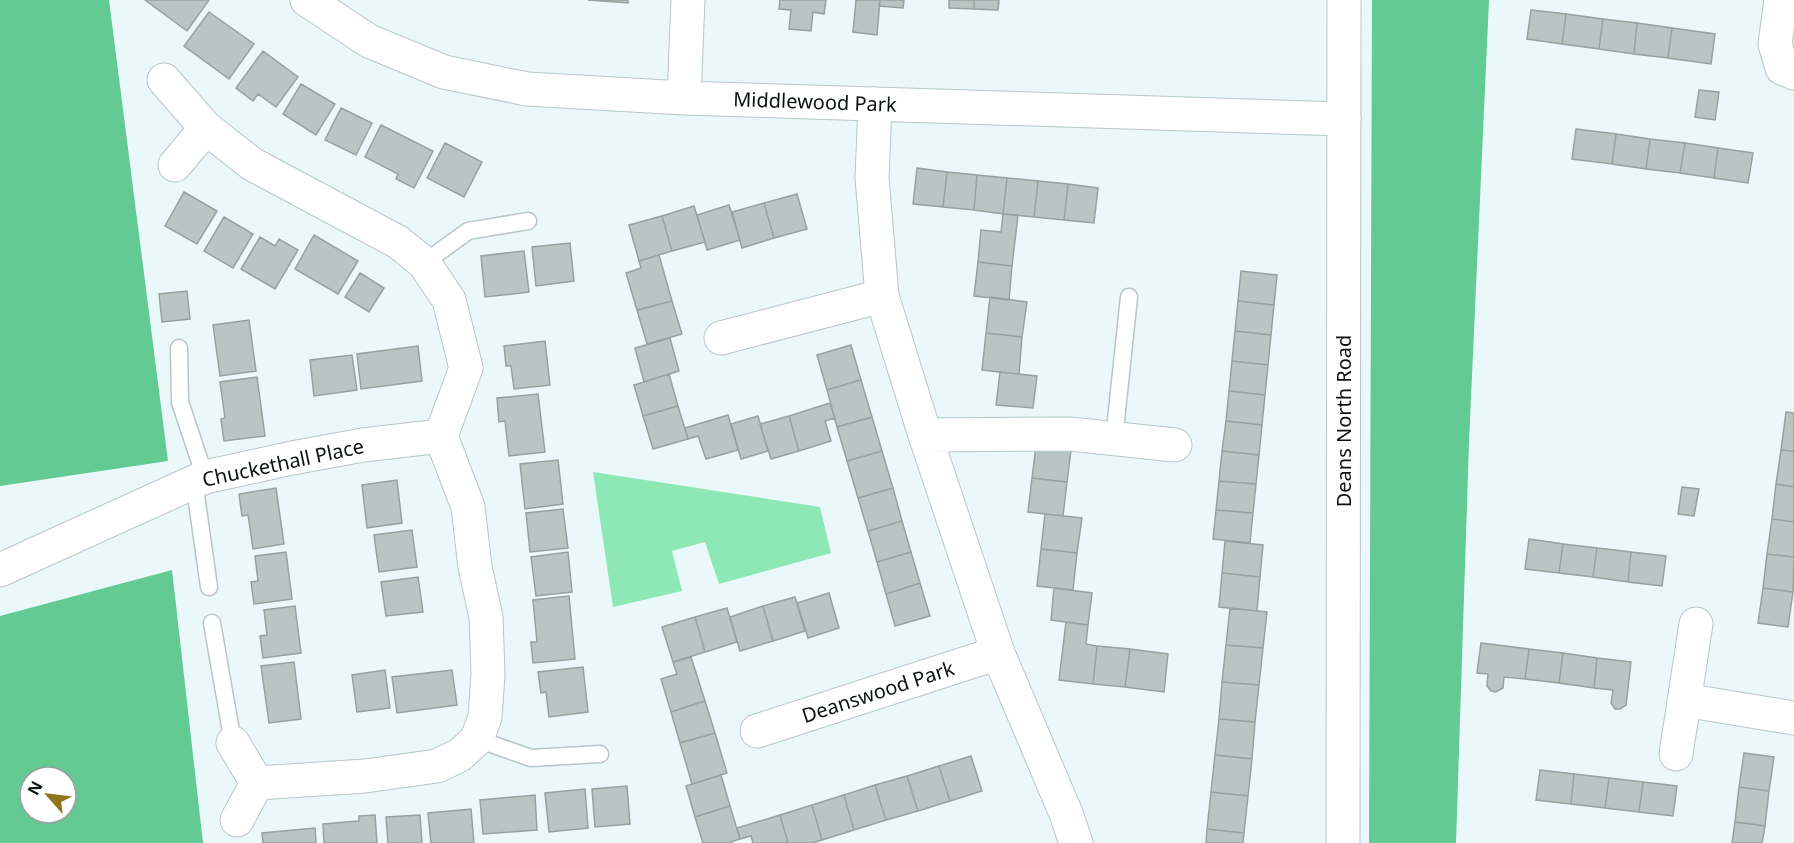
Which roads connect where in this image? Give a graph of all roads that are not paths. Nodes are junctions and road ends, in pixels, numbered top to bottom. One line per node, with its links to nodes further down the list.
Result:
1 (307, 0): 7 (street, Middlewood Park)
2 (688, 0): 7 (street)
3 (1344, 0): 9 (street, Deans North Road)
4 (1781, 0): 5 (street)
5 (1794, 73)
6 (164, 80): 10 (street)
7 (684, 98): 8 (street, Middlewood Park)
8 (876, 104): 9 (street, Middlewood Park); 14 (street)
9 (1344, 120): 38 (street, Deans North Road)
10 (206, 128): 11 (street); 13 (street)
11 (175, 165)
12 (528, 221): 13 (lane)
13 (424, 263): 19 (street)
14 (882, 296): 16 (street); 18 (street)
15 (1129, 297): 20 (lane)
16 (721, 338)
17 (179, 348): 22 (lane)
18 (925, 435): 20 (street); 27 (street)
19 (441, 436): 22 (street, Chuckethall Place); 31 (street)
20 (1114, 439): 21 (street)
21 (1175, 445)
22 (199, 479): 23 (street, Chuckethall Place); 24 (lane)
23 (0, 570)
24 (209, 587)
25 (212, 623): 32 (lane)
26 (1695, 624): 28 (street)
27 (998, 653): 30 (street, Deanswood Park); 37 (street)
28 (1684, 700): 29 (street); 34 (street)
29 (1794, 718)
30 (758, 731)
31 (477, 739): 33 (lane); 35 (street)
32 (233, 743): 35 (street)
33 (600, 754)
34 (1676, 754)
35 (257, 783): 36 (street)
36 (237, 820)
37 (1076, 843)
38 (1343, 843)

